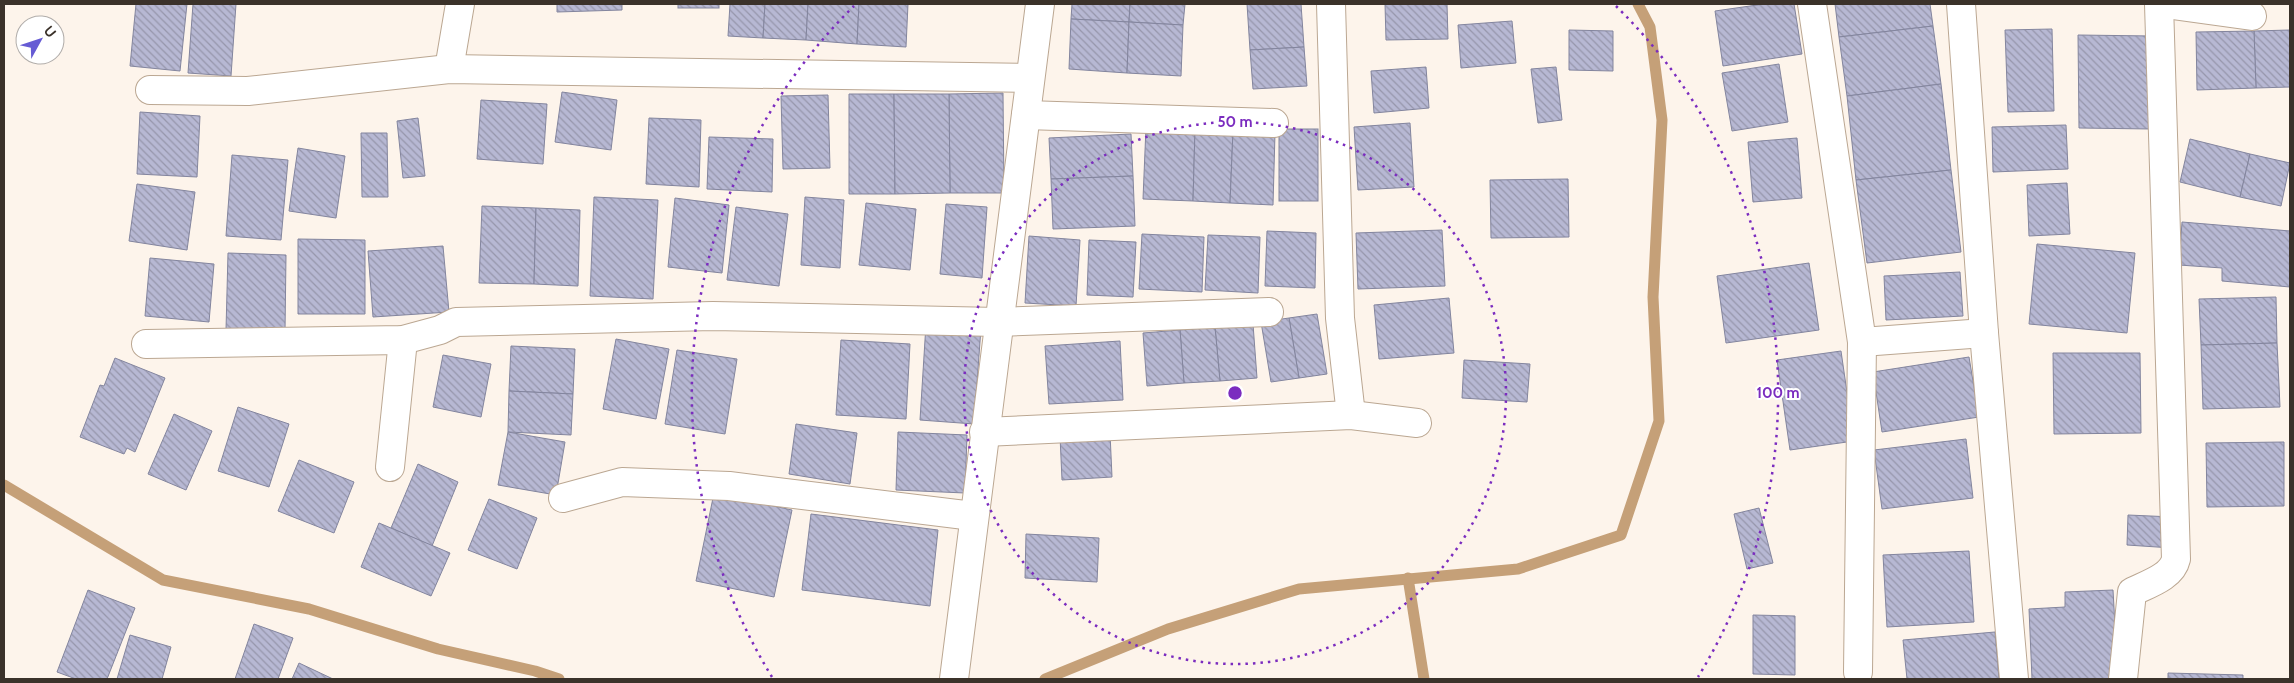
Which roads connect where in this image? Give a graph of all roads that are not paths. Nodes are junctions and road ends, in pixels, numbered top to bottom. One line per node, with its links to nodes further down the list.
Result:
1 (460, 4): 9 (street)
2 (1040, 4): 10 (street)
3 (1330, 4): 20 (street)
4 (1812, 4): 18 (street)
5 (1961, 4): 16 (street)
6 (2159, 4): 29 (street)
7 (2165, 4): 8 (street)
8 (2252, 16)
9 (449, 69): 10 (street); 11 (street)
10 (1029, 78): 12 (street)
11 (150, 90)
12 (1026, 115): 13 (street); 15 (street)
13 (1274, 123)
14 (1269, 312): 15 (street)
15 (998, 322): 17 (street); 22 (street)
16 (1984, 333): 18 (street); 28 (street)
17 (403, 340): 19 (street); 23 (street)
18 (1862, 342): 26 (street)
19 (146, 344)
20 (1351, 415): 21 (street); 22 (street)
21 (1416, 424)
22 (984, 432): 25 (street)
23 (390, 467)
24 (563, 498): 25 (street)
25 (973, 516): 27 (street)
26 (1858, 672)
27 (954, 679)
28 (2014, 679)
29 (2123, 679)

